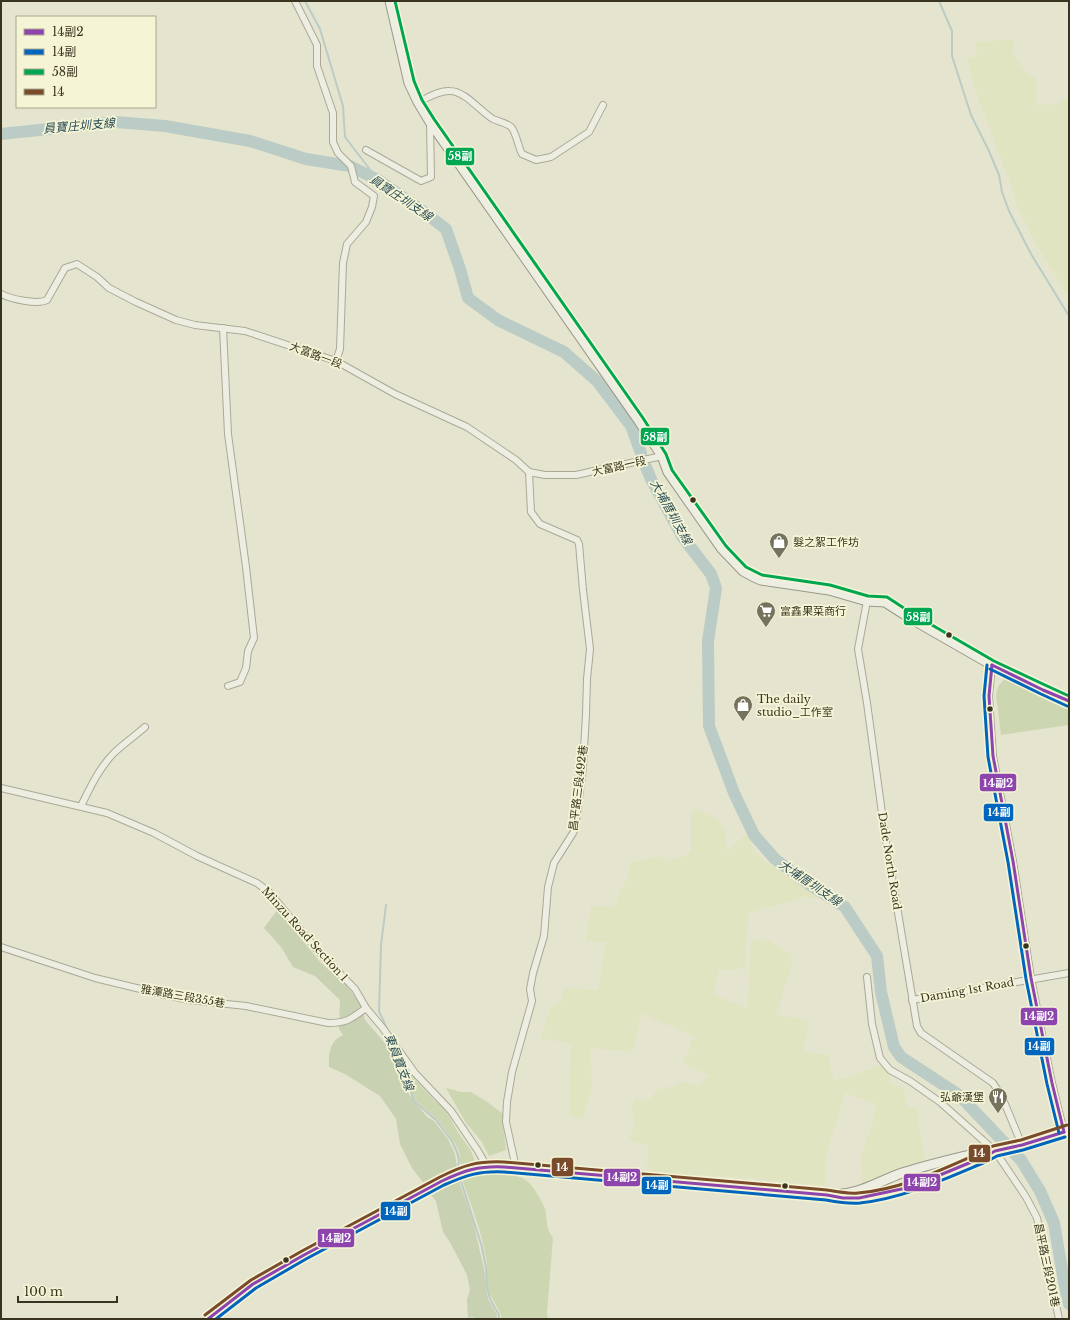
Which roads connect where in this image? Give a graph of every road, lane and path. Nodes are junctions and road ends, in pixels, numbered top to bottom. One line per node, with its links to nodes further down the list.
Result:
1 (295, 1): 9 (street)
2 (390, 1): 3 (street)
3 (418, 102): 4 (street); 5 (street)
4 (603, 104)
5 (430, 122): 6 (street); 10 (street)
6 (366, 150)
7 (1, 294): 8 (street, 大富路一段)
8 (223, 328): 9 (street, 大富路一段); 14 (street)
9 (336, 361): 11 (street, 大富路一段)
10 (662, 456): 11 (street, 大富路一段); 12 (street)
11 (529, 472): 29 (street, 昌平路三段492巷)
12 (867, 601): 13 (street); 23 (street, Dade North Road)
13 (992, 665): 15 (street); 22 (street)
14 (228, 686)
15 (1069, 701)
16 (145, 727): 18 (street)
17 (1, 788): 18 (street, Minzu Road Section 1)
18 (81, 806): 24 (street, Minzu Road Section 1)
19 (1, 947): 24 (street, 雅潭路三段355巷)
20 (1069, 973): 22 (street, Daming 1st Road)
21 (867, 977): 27 (street, 昌平路三段201巷)
22 (1031, 978): 23 (street, Daming 1st Road); 25 (street)
23 (912, 1000): 26 (street, Dade North Road)
24 (366, 1008): 28 (street, Minzu Road Section 1)
25 (1066, 1131): 26 (street)
26 (1022, 1145): 27 (street)
27 (995, 1151): 30 (street); 30 (street); 32 (street, 昌平路三段201巷)
28 (487, 1167): 29 (street); 31 (street)
29 (516, 1168): 30 (street)
30 (827, 1195)
31 (208, 1319)
32 (1059, 1319)

